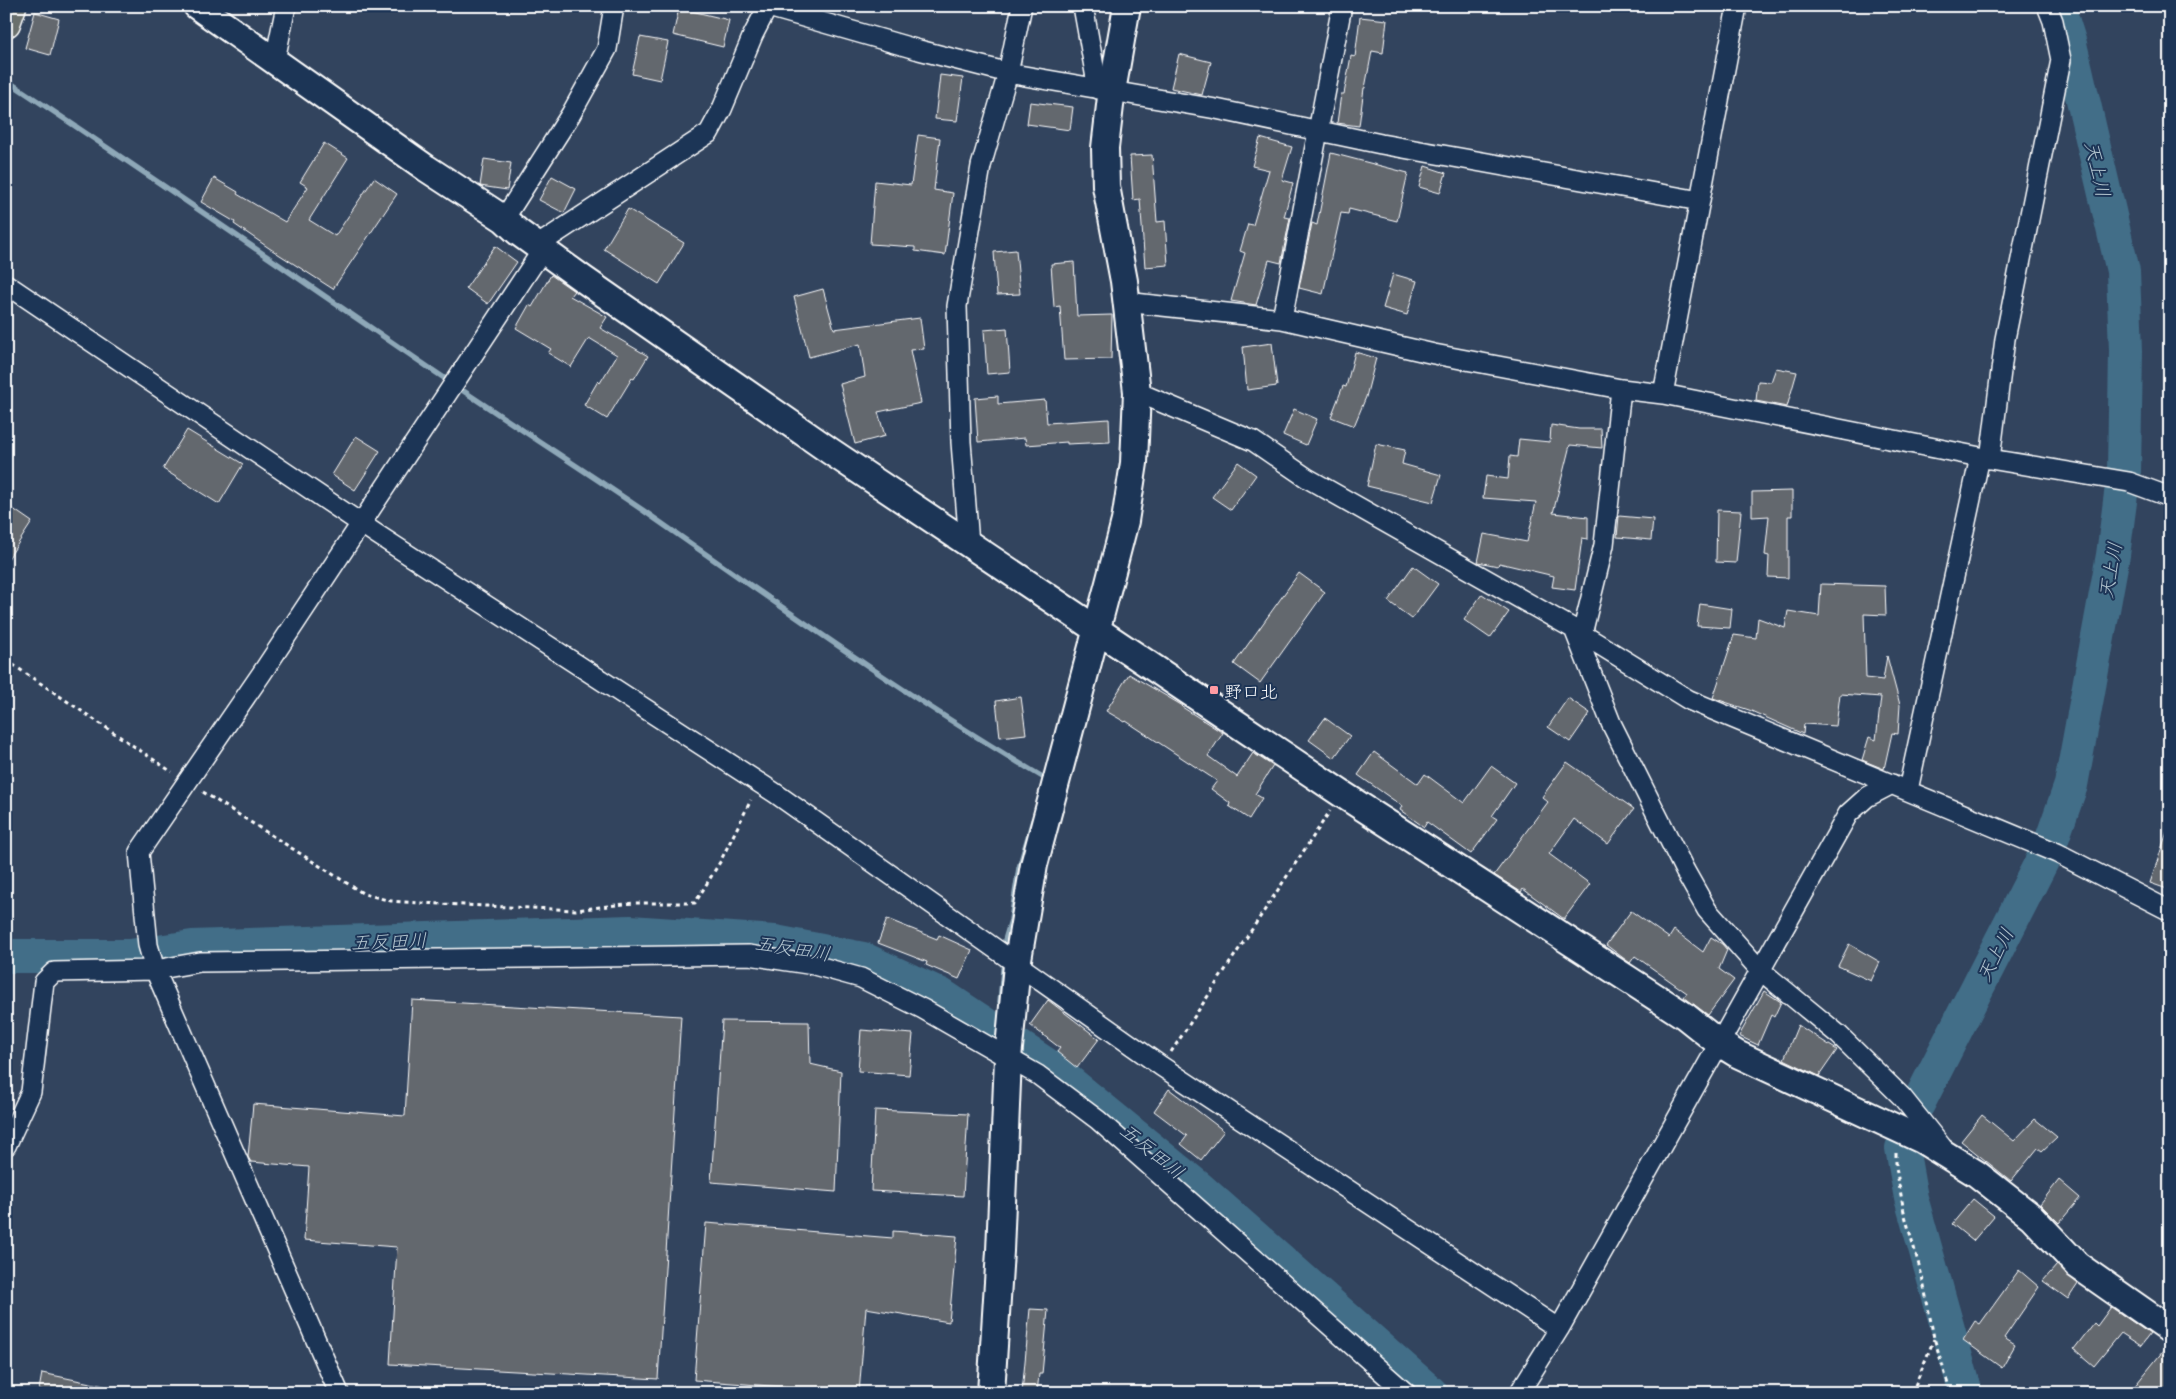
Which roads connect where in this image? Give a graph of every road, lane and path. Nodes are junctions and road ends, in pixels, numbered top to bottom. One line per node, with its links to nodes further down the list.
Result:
1 (12, 6): 12 (highway)
2 (197, 6): 13 (street)
3 (286, 6): 13 (street)
4 (614, 6): 18 (street)
5 (767, 6): 14 (street); 19 (street)
6 (1022, 6): 14 (street)
7 (1083, 6): 15 (street)
8 (1127, 6): 15 (street)
9 (1342, 6): 16 (street)
10 (1737, 6): 17 (street)
11 (2047, 6): 26 (street)
12 (6, 23)
13 (275, 60): 18 (street)
14 (1008, 73): 15 (street); 29 (street)
15 (1105, 90): 16 (street); 21 (street)
16 (1319, 130): 17 (street); 22 (street)
17 (1700, 201): 25 (street)
18 (504, 219): 19 (street)
19 (540, 247): 28 (street); 29 (street)
20 (6, 284): 28 (street)
21 (1125, 302): 22 (street); 24 (street)
22 (1282, 319): 23 (street)
23 (1621, 389): 25 (street); 31 (street)
24 (1137, 392): 30 (street); 31 (street)
25 (1663, 394): 26 (street)
26 (1985, 458): 27 (street); 35 (street)
27 (2170, 497)
28 (360, 524): 33 (street); 34 (street)
29 (969, 544): 30 (street)
30 (1096, 628): 36 (street); 38 (street)
31 (1578, 631): 35 (street); 40 (street)
32 (6, 660): 33 (path)
33 (186, 781): 34 (path); 39 (street)
34 (760, 784): 38 (street)
35 (1900, 787): 37 (street); 40 (street)
36 (1342, 794): 41 (street); 43 (path)
37 (2170, 912)
38 (1008, 959): 42 (street); 43 (street)
39 (155, 969): 42 (street); 45 (street); 50 (street)
40 (1760, 970): 41 (street); 46 (street)
41 (1719, 1043): 44 (street); 47 (street)
42 (1010, 1045): 51 (street); 52 (street)
43 (1162, 1066): 47 (street)
44 (1901, 1130): 46 (street); 49 (path)
45 (6, 1146)
46 (1948, 1156): 48 (street)
47 (1559, 1329): 53 (street)
48 (2170, 1330)
49 (1934, 1338): 54 (path); 55 (path)
50 (339, 1393)
51 (991, 1393)
52 (1406, 1393)
53 (1519, 1393)
54 (1912, 1393)
55 (1951, 1393)

